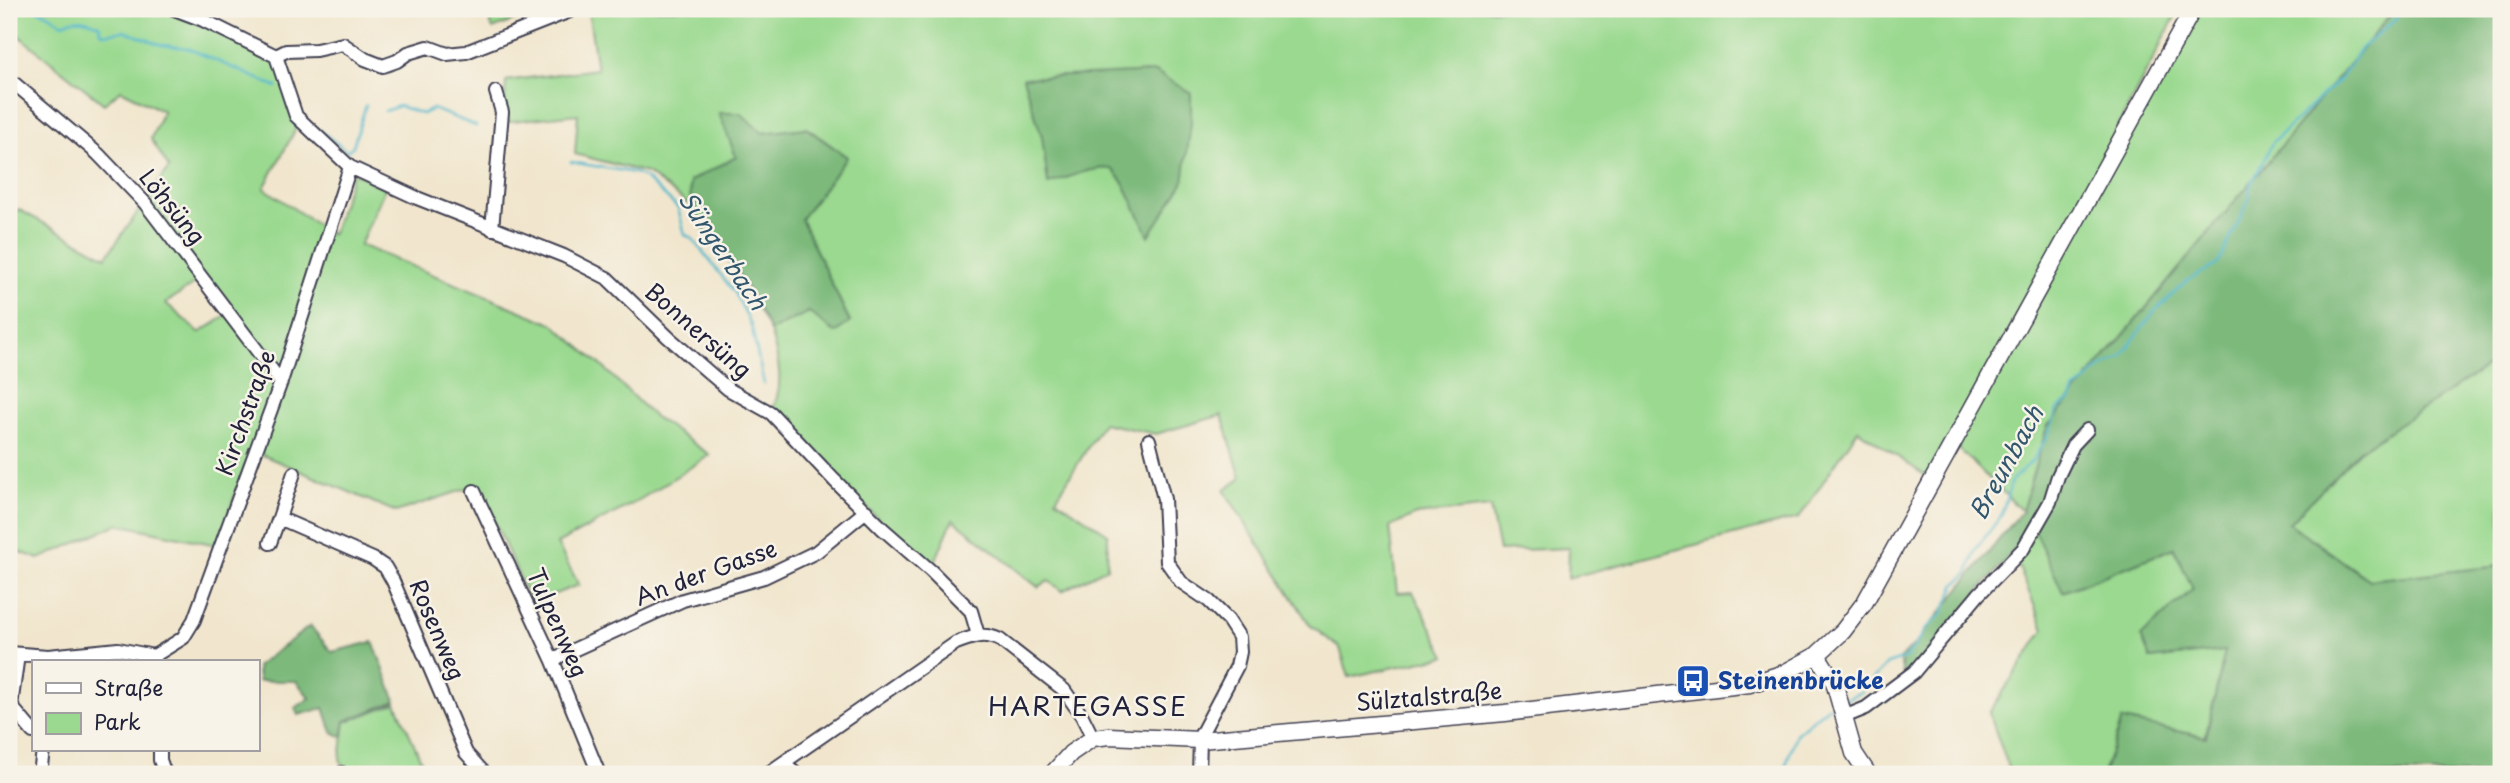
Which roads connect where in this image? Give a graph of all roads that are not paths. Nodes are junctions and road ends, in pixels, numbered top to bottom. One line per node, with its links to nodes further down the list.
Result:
1 (174, 9): 4 (street)
2 (575, 9): 4 (street)
3 (2193, 9): 19 (main road)
4 (276, 56): 7 (street, Bonnersüng)
5 (9, 79): 9 (street, Löhsüng)
6 (496, 92): 8 (street)
7 (351, 167): 8 (street, Bonnersüng); 9 (street, Kirchstraße)
8 (492, 229): 14 (street, Bonnersüng)
9 (281, 382): 20 (street, Kirchstraße)
10 (2087, 430): 22 (street)
11 (1149, 440): 25 (street)
12 (294, 473): 15 (street)
13 (474, 491): 21 (street, Tulpenweg)
14 (866, 511): 17 (street, Bonnersüng); 21 (street, An der Gasse)
15 (279, 518): 16 (street); 31 (street, Rosenweg)
16 (270, 543)
17 (978, 635): 24 (street); 28 (street)
18 (13, 654): 20 (street, Kirchstraße); 23 (street)
19 (1817, 655): 22 (main road); 25 (main road, Sülztalstraße)
20 (155, 659)
21 (553, 661): 32 (street, Tulpenweg)
22 (1841, 706): 37 (main road)
23 (32, 731)
24 (1093, 738): 25 (main road, Sülztalstraße); 35 (main road)
25 (1199, 740): 36 (street)
26 (43, 752): 29 (street)
27 (160, 752): 30 (street)
28 (784, 764): 33 (street); 34 (street)
29 (40, 774)
30 (165, 774)
31 (485, 774)
32 (599, 774)
33 (767, 774)
34 (796, 774)
35 (1052, 774)
36 (1199, 774)
37 (1868, 774)

